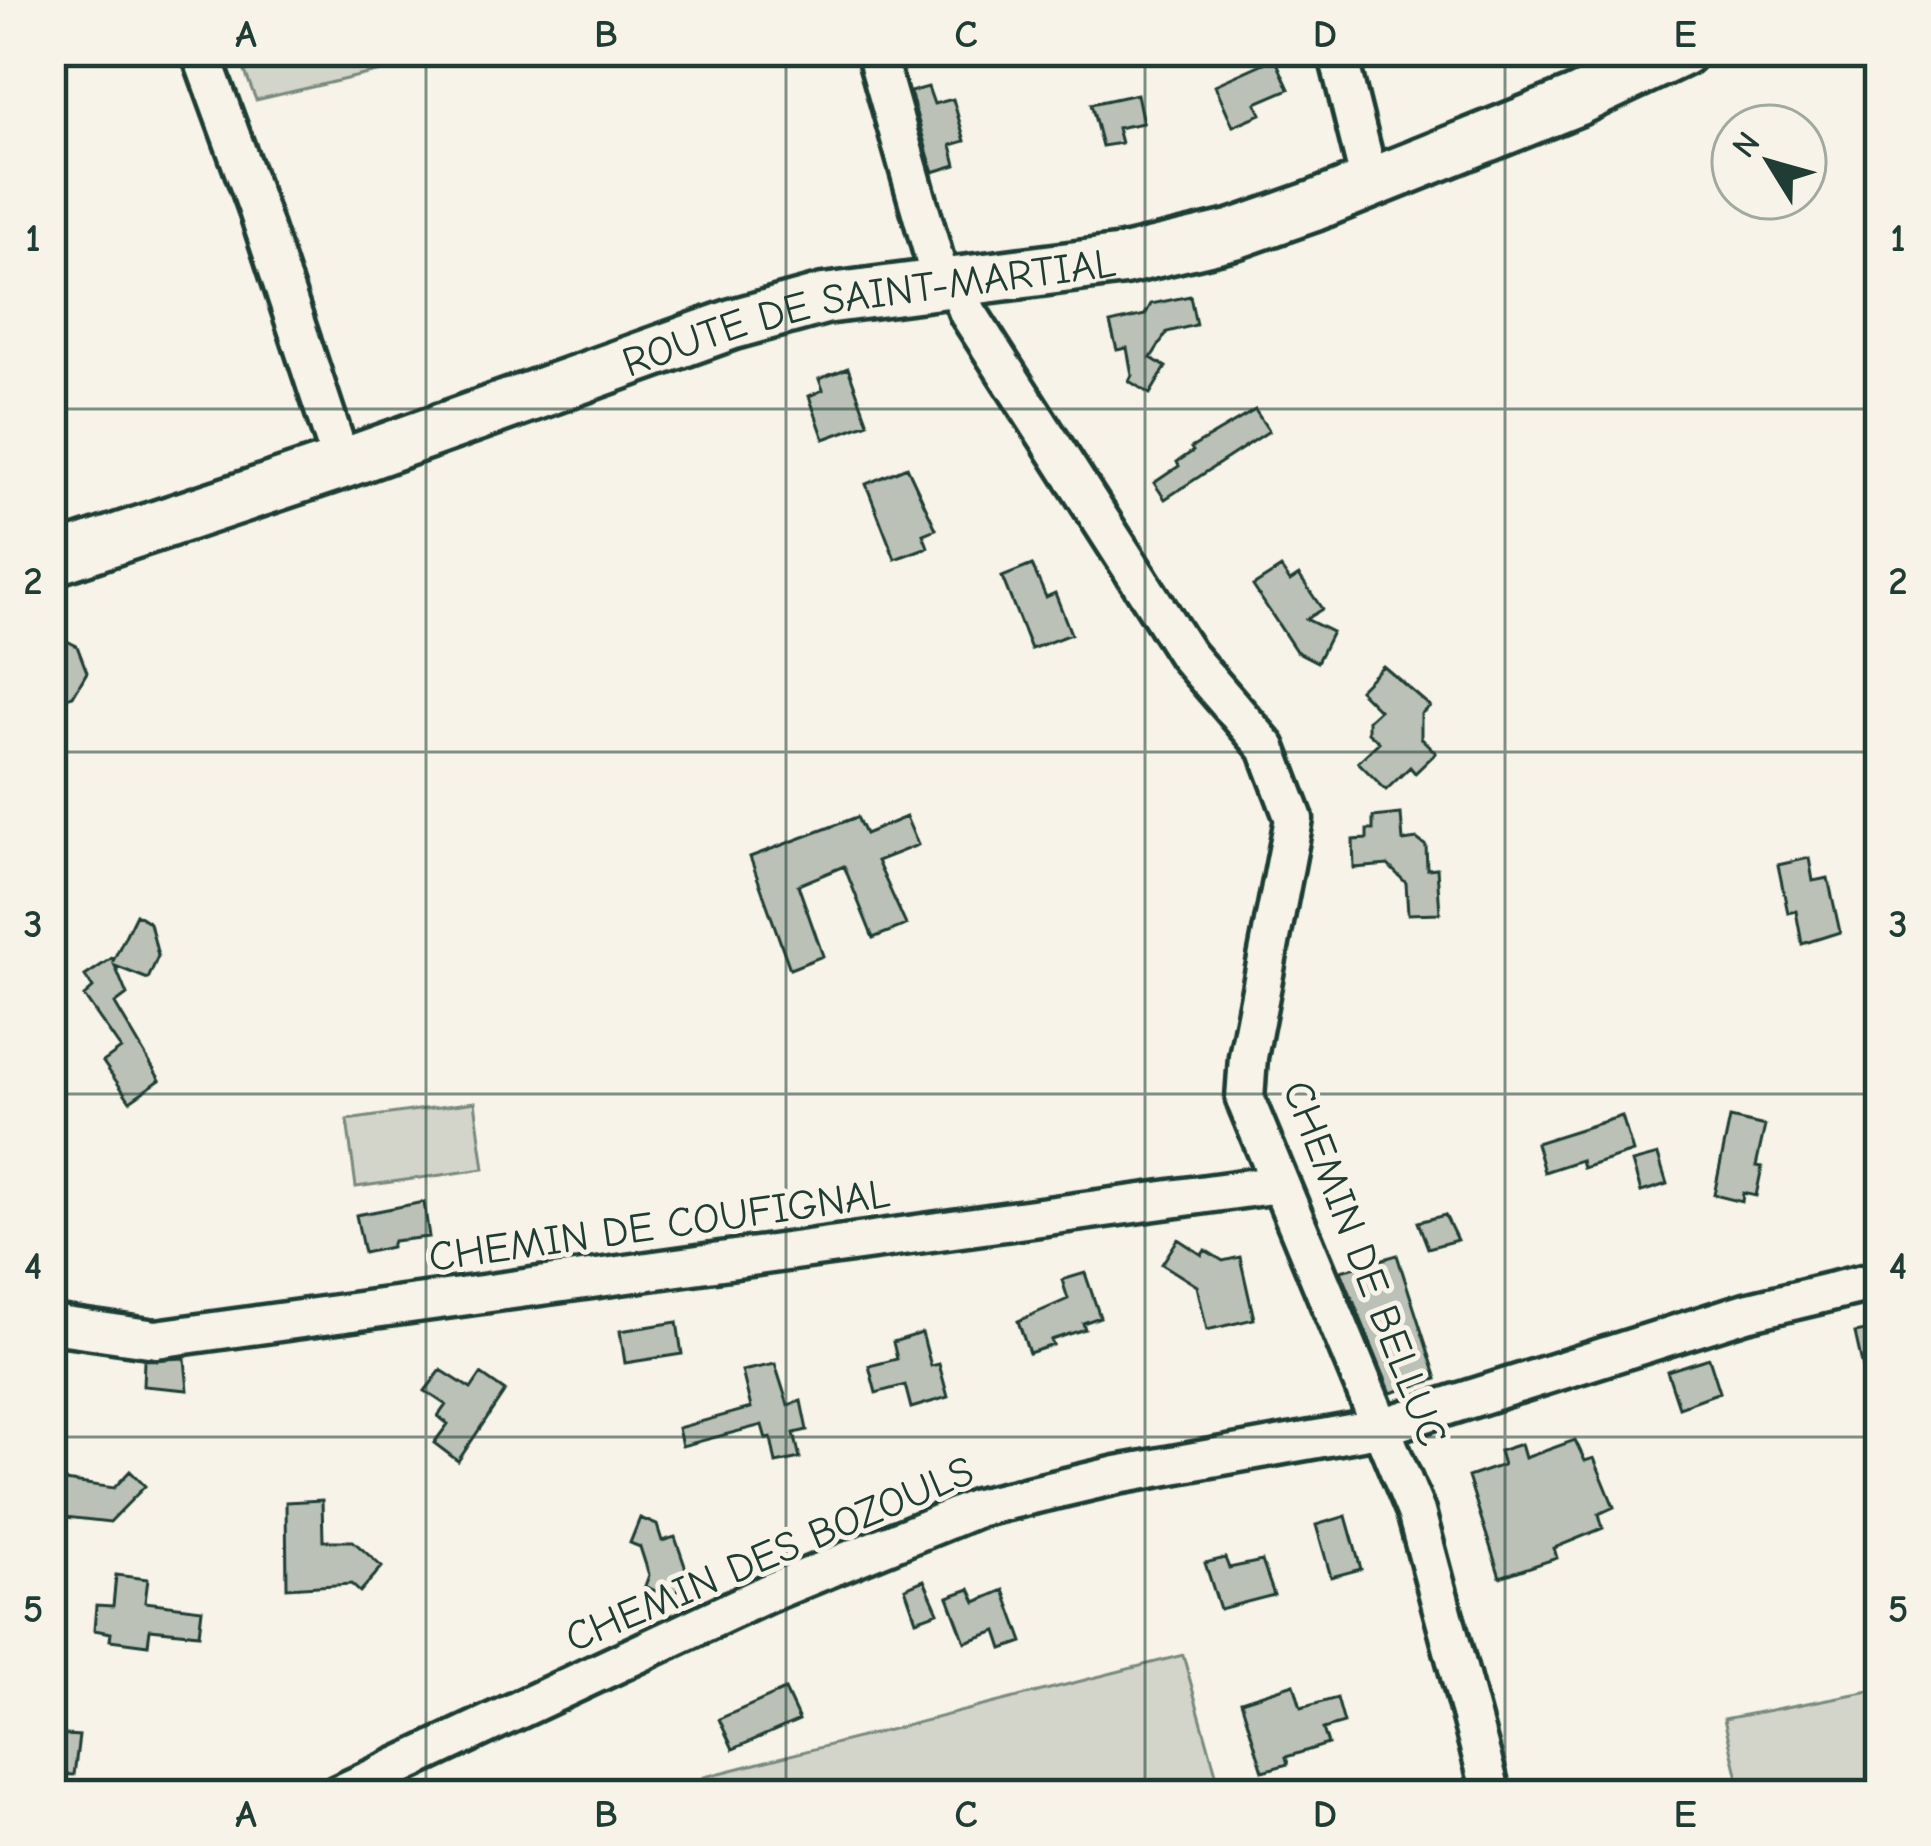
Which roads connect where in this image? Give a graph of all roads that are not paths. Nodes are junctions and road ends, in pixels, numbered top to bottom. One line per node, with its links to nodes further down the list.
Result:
1 (200, 51): 7 (street)
2 (875, 51): 6 (street, CHEMIN DE BELLUC)
3 (1337, 51): 5 (street)
4 (1682, 51): 5 (main road, ROUTE DE SAINT-MARTIAL)
5 (1370, 183): 6 (main road, ROUTE DE SAINT-MARTIAL)
6 (948, 281): 7 (main road, ROUTE DE SAINT-MARTIAL); 9 (street, CHEMIN DE BELLUC)
7 (342, 464): 8 (main road, ROUTE DE SAINT-MARTIAL)
8 (51, 561)
9 (1279, 1184): 11 (street, CHEMIN DE COUFIGNAL); 12 (street, CHEMIN DE BELLUC)
10 (1880, 1280): 12 (street, CHEMIN DES BOZOULS)
11 (51, 1324)
12 (1378, 1428): 13 (street, CHEMIN DES BOZOULS); 14 (street, CHEMIN DE BELLUC)
13 (337, 1795)
14 (1492, 1795)

